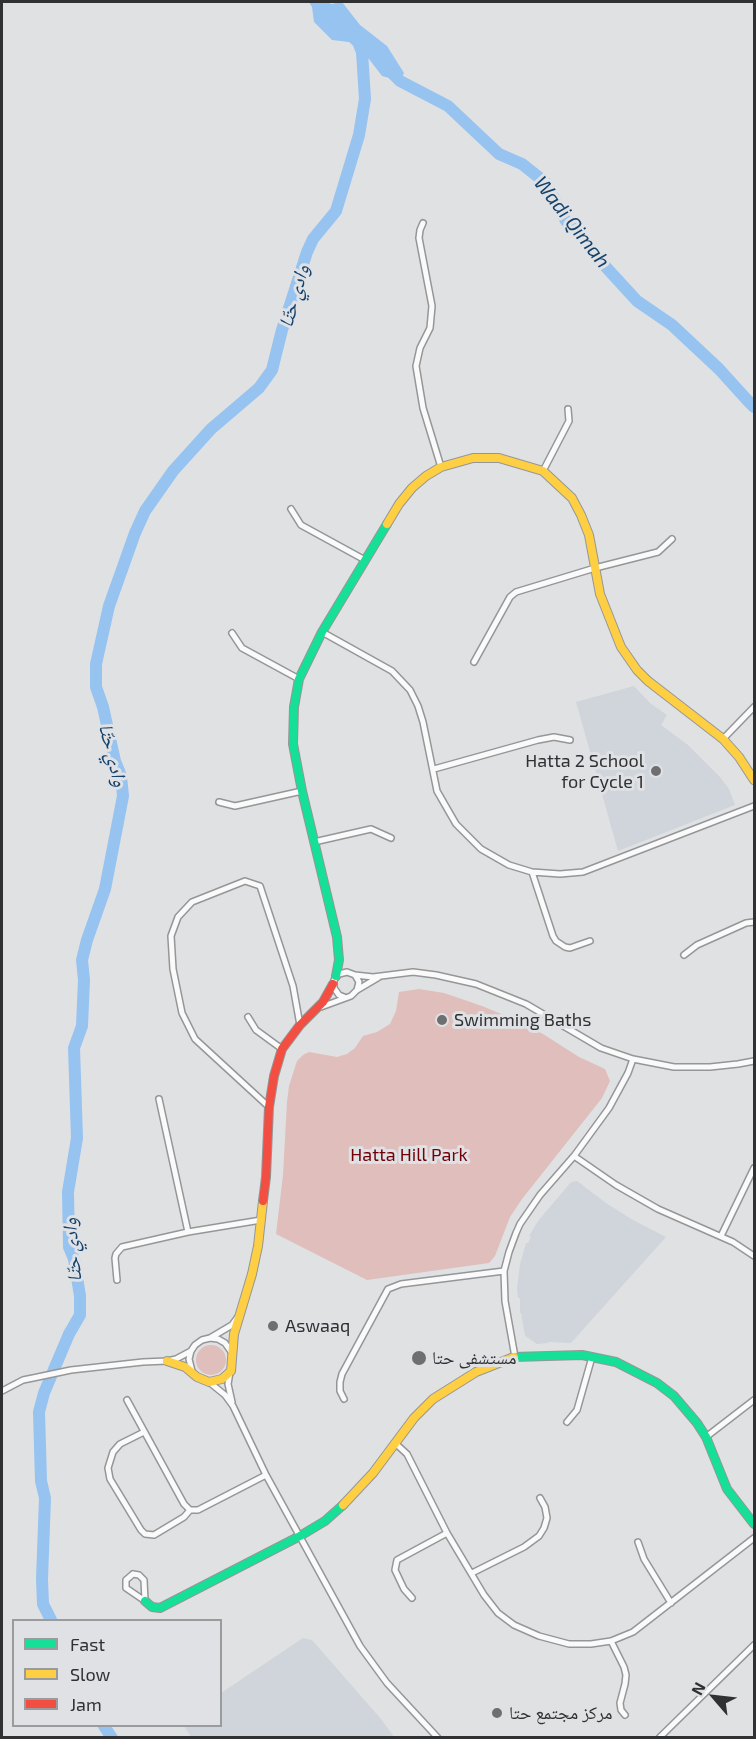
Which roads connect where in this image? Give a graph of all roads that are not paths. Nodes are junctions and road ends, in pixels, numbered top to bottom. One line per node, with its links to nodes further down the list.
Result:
1 (423, 223): 3 (street)
2 (568, 409): 4 (street)
3 (441, 467): 4 (street); 7 (street)
4 (543, 471): 8 (street)
5 (291, 509): 7 (street)
6 (672, 539): 8 (street)
7 (365, 560): 9 (street)
8 (595, 568): 11 (street); 14 (street)
9 (322, 632): 12 (street); 16 (street)
10 (232, 633): 12 (street)
11 (474, 662)
12 (299, 680): 18 (street)
13 (754, 706): 14 (street)
14 (723, 739): 17 (street)
15 (570, 740): 16 (street)
16 (434, 769): 23 (street)
17 (754, 780)
18 (302, 791): 19 (street); 22 (street)
19 (219, 802)
20 (754, 806): 23 (street)
21 (391, 838): 22 (street)
22 (314, 842): 27 (street)
23 (532, 872): 25 (street)
24 (754, 922): 26 (street)
25 (590, 941)
26 (684, 955)
27 (339, 960): 28 (street); 30 (street)
28 (353, 974): 29 (street); 30 (street); 31 (street)
29 (380, 976): 31 (street); 37 (street)
30 (334, 980): 32 (street); 33 (street)
31 (357, 990): 32 (street)
32 (347, 997): 33 (street)
33 (317, 1009): 35 (street)
34 (248, 1017): 36 (street)
35 (300, 1025): 36 (street); 40 (street)
36 (282, 1049): 40 (street)
37 (633, 1059): 38 (street); 41 (street)
38 (754, 1060)
39 (159, 1099): 44 (street)
40 (269, 1107): 43 (street)
41 (573, 1156): 45 (street); 47 (street)
42 (754, 1168): 45 (street)
43 (261, 1220): 44 (street); 49 (street)
44 (188, 1232): 48 (street)
45 (721, 1236): 46 (street)
46 (754, 1256)
47 (504, 1271): 53 (street); 60 (street)
48 (117, 1280)
49 (237, 1318): 50 (street); 52 (street)
50 (210, 1338): 51 (street); 52 (street)
51 (191, 1351): 55 (street); 57 (street)
52 (232, 1353): 56 (street)
53 (515, 1357): 54 (street); 67 (street)
54 (591, 1357): 64 (street); 66 (street)
55 (167, 1361): 57 (street); 59 (street)
56 (231, 1371): 58 (street); 63 (street)
57 (193, 1372): 58 (street)
58 (209, 1382): 63 (street)
59 (2, 1391)
60 (344, 1399)
61 (127, 1400): 65 (street)
62 (754, 1400): 66 (street)
63 (233, 1406): 68 (street)
64 (567, 1422)
65 (144, 1432): 70 (street); 70 (street)
66 (706, 1437): 71 (street)
67 (395, 1443): 72 (street); 73 (street)
68 (266, 1475): 70 (street); 73 (street)
69 (540, 1498): 76 (street)
70 (190, 1509)
71 (754, 1524)
72 (447, 1533): 76 (street); 77 (street)
73 (300, 1536): 78 (street); 83 (street)
74 (754, 1538): 79 (street)
75 (638, 1542): 79 (street)
76 (472, 1573): 80 (street)
77 (412, 1598)
78 (145, 1601): 78 (street)
79 (671, 1603): 80 (street)
80 (611, 1641): 82 (street)
81 (754, 1646): 84 (street)
82 (625, 1715)
83 (438, 1737)
84 (659, 1737)

